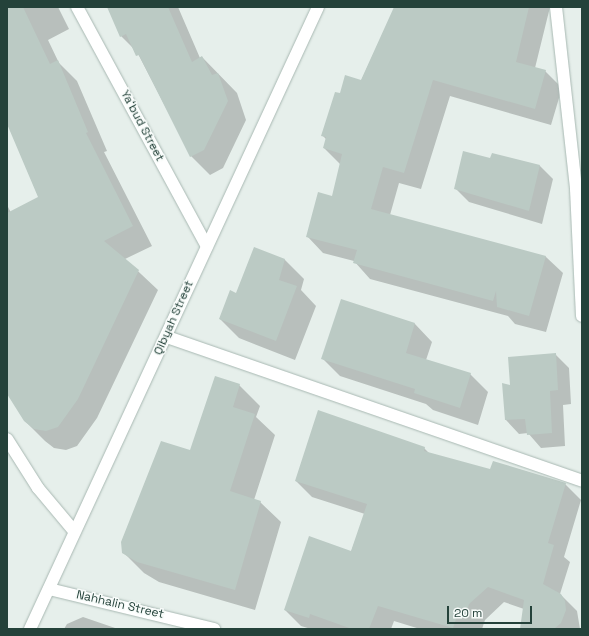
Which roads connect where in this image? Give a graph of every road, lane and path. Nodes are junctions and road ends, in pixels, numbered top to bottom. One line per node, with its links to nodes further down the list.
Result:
1 (77, 7): 4 (street, Yaʻbud Street)
2 (318, 7): 4 (street, Qibyah Street)
3 (556, 7): 5 (street)
4 (207, 246): 6 (street, Qibyah Street)
5 (582, 316)
6 (166, 337): 8 (street); 9 (street, Qibyah Street)
7 (7, 439): 9 (street)
8 (582, 481)
9 (74, 531): 10 (street, Qibyah Street)
10 (49, 589): 11 (street, Qibyah Street); 12 (street, Nahhalin Street)
11 (30, 629)
12 (214, 629)

